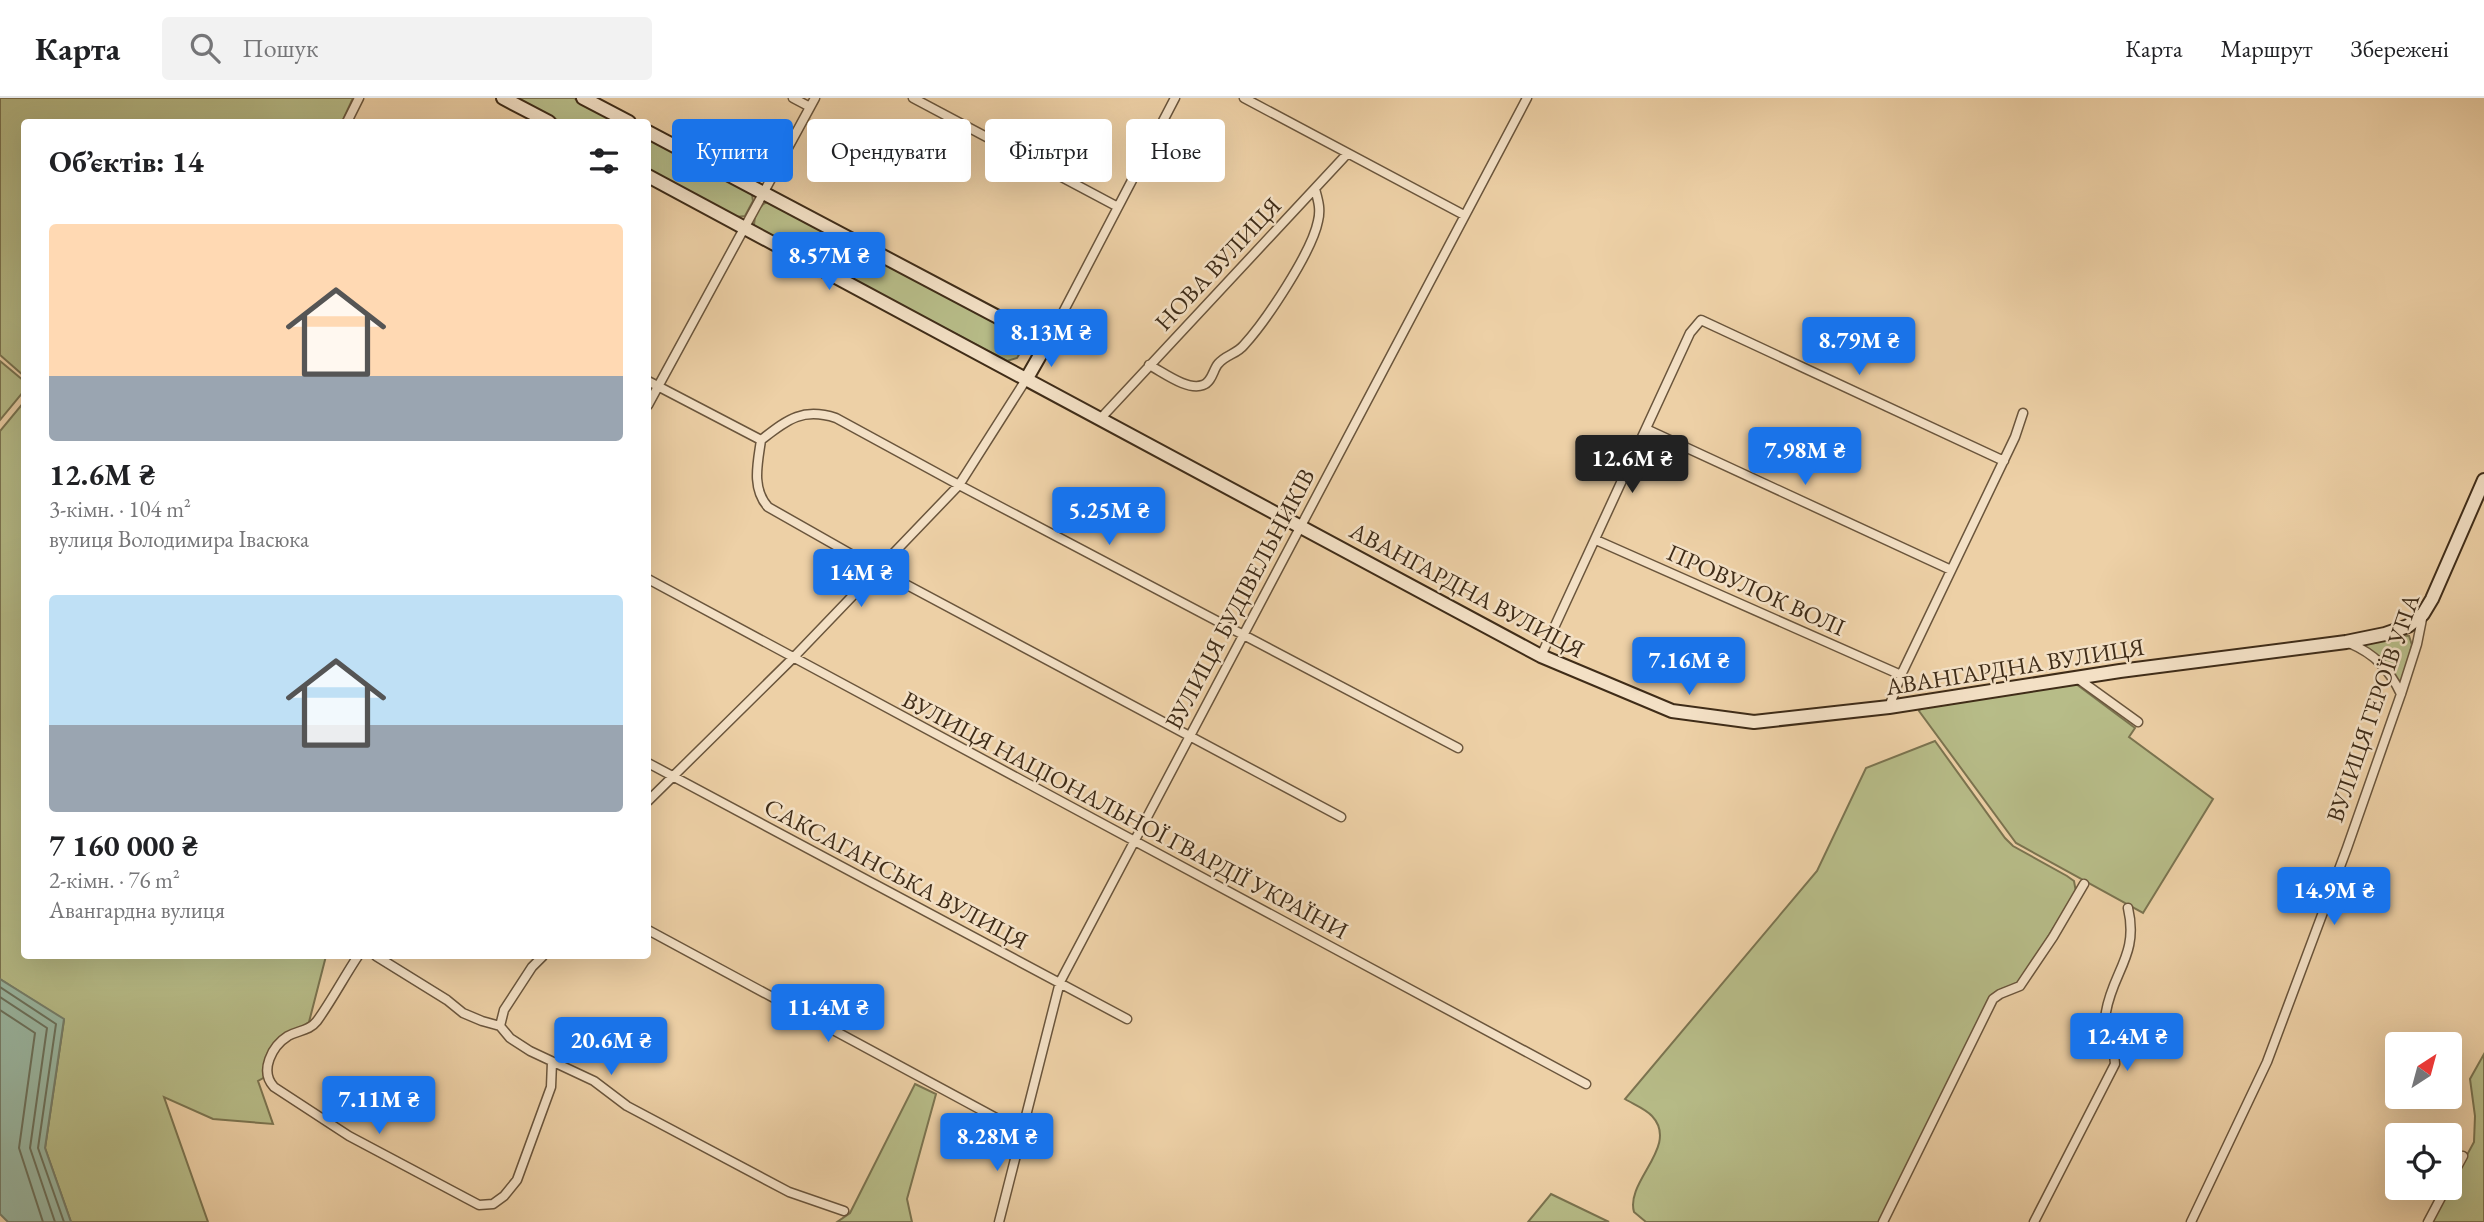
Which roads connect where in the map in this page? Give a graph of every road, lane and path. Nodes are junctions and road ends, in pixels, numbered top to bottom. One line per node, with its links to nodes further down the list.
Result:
1 (359, 98): 11 (street)
2 (503, 98): 12 (street)
3 (583, 98): 13 (street)
4 (793, 98): 10 (street)
5 (815, 98): 10 (street)
6 (913, 98): 19 (street)
7 (1175, 98): 19 (street)
8 (1244, 98): 15 (street)
9 (1527, 98): 20 (street, ВУЛИЦЯ БУДІВЕЛЬНИКІВ)
10 (810, 107): 18 (street)
11 (348, 119)
12 (543, 119)
13 (623, 119)
14 (651, 134): 18 (street)
15 (1347, 154): 17 (street, НОВА ВУЛИЦЯ); 20 (street)
16 (651, 178): 21 (street, АВАНГАРДНА ВУЛИЦЯ)
17 (1315, 189): 23 (street, НОВА ВУЛИЦЯ); 23 (street, НОВА ВУЛИЦЯ)
18 (763, 193): 21 (street); 22 (street)
19 (1118, 206): 22 (street)
20 (1464, 215): 35 (street, ВУЛИЦЯ БУДІВЕЛЬНИКІВ)
21 (744, 228): 24 (street, АВАНГАРДНА ВУЛИЦЯ); 26 (street)
22 (1046, 343): 24 (street)
23 (1149, 365): 29 (street, НОВА ВУЛИЦЯ)
24 (1027, 378): 29 (street, АВАНГАРДНА ВУЛИЦЯ); 34 (street)
25 (651, 383): 26 (street)
26 (657, 386): 27 (street); 31 (street)
27 (651, 399)
28 (2023, 413): 32 (street)
29 (1101, 418): 35 (street, АВАНГАРДНА ВУЛИЦЯ)
30 (1646, 429): 32 (street); 36 (street); 38 (street)
31 (761, 440): 34 (street); 37 (street)
32 (2004, 461): 38 (street)
33 (2484, 481): 40 (street, ВУЛИЦЯ ГЕРОЇВ УПА)
34 (959, 485): 37 (street); 41 (street)
35 (1300, 526): 41 (street, ВУЛИЦЯ БУДІВЕЛЬНИКІВ); 43 (street, АВАНГАРДНА ВУЛИЦЯ)
36 (1596, 540): 43 (street); 45 (street, ПРОВУЛОК ВОЛІ)
37 (879, 570): 44 (street); 50 (street)
38 (1951, 570): 45 (street)
39 (651, 581): 44 (street, ВУЛИЦЯ НАЦІОНАЛЬНОЇ ГВАРДІЇ УКРАЇНИ)
40 (2423, 614): 42 (street, АВАНГАРДНА ВУЛИЦЯ); 47 (street, ВУЛИЦЯ ГЕРОЇВ УПА)
41 (1243, 633): 50 (street, ВУЛИЦЯ БУДІВЕЛЬНИКІВ); 51 (street)
42 (2346, 642): 46 (street, АВАНГАРДНА ВУЛИЦЯ); 47 (street)
43 (1541, 656): 48 (street, АВАНГАРДНА ВУЛИЦЯ)
44 (792, 659): 53 (street); 56 (street, ВУЛИЦЯ НАЦІОНАЛЬНОЇ ГВАРДІЇ УКРАЇНИ)
45 (1901, 676): 48 (street)
46 (2077, 678): 48 (street, АВАНГАРДНА ВУЛИЦЯ); 49 (street)
47 (2401, 694): 74 (street, ВУЛИЦЯ ГЕРОЇВ УПА)
48 (1889, 708)
49 (2138, 722)
50 (1190, 736): 55 (street); 56 (street, ВУЛИЦЯ БУДІВЕЛЬНИКІВ)
51 (1458, 748)
52 (651, 765): 53 (street, САКСАГАНСЬКА ВУЛИЦЯ)
53 (673, 778): 54 (street); 63 (street, САКСАГАНСЬКА ВУЛИЦЯ)
54 (651, 799)
55 (1341, 817)
56 (1133, 841): 63 (street, ВУЛИЦЯ БУДІВЕЛЬНИКІВ); 67 (street, ВУЛИЦЯ НАЦІОНАЛЬНОЇ ГВАРДІЇ УКРАЇНИ)
57 (2084, 884): 72 (street)
58 (2128, 908): 73 (street)
59 (651, 932): 68 (street)
60 (356, 959): 66 (street)
61 (381, 959): 65 (street)
62 (540, 959): 65 (street)
63 (1060, 982): 64 (street, САКСАГАНСЬКА ВУЛИЦЯ); 68 (street, ВУЛИЦЯ БУДІВЕЛЬНИКІВ)
64 (1127, 1019)
65 (500, 1026): 66 (street)
66 (552, 1062): 70 (street)
67 (1586, 1084)
68 (1022, 1132): 71 (street, ВУЛИЦЯ БУДІВЕЛЬНИКІВ)
69 (2440, 1200): 75 (street)
70 (844, 1211)
71 (999, 1222)
72 (1883, 1222)
73 (2034, 1222)
74 (2191, 1222)
75 (2428, 1222)

